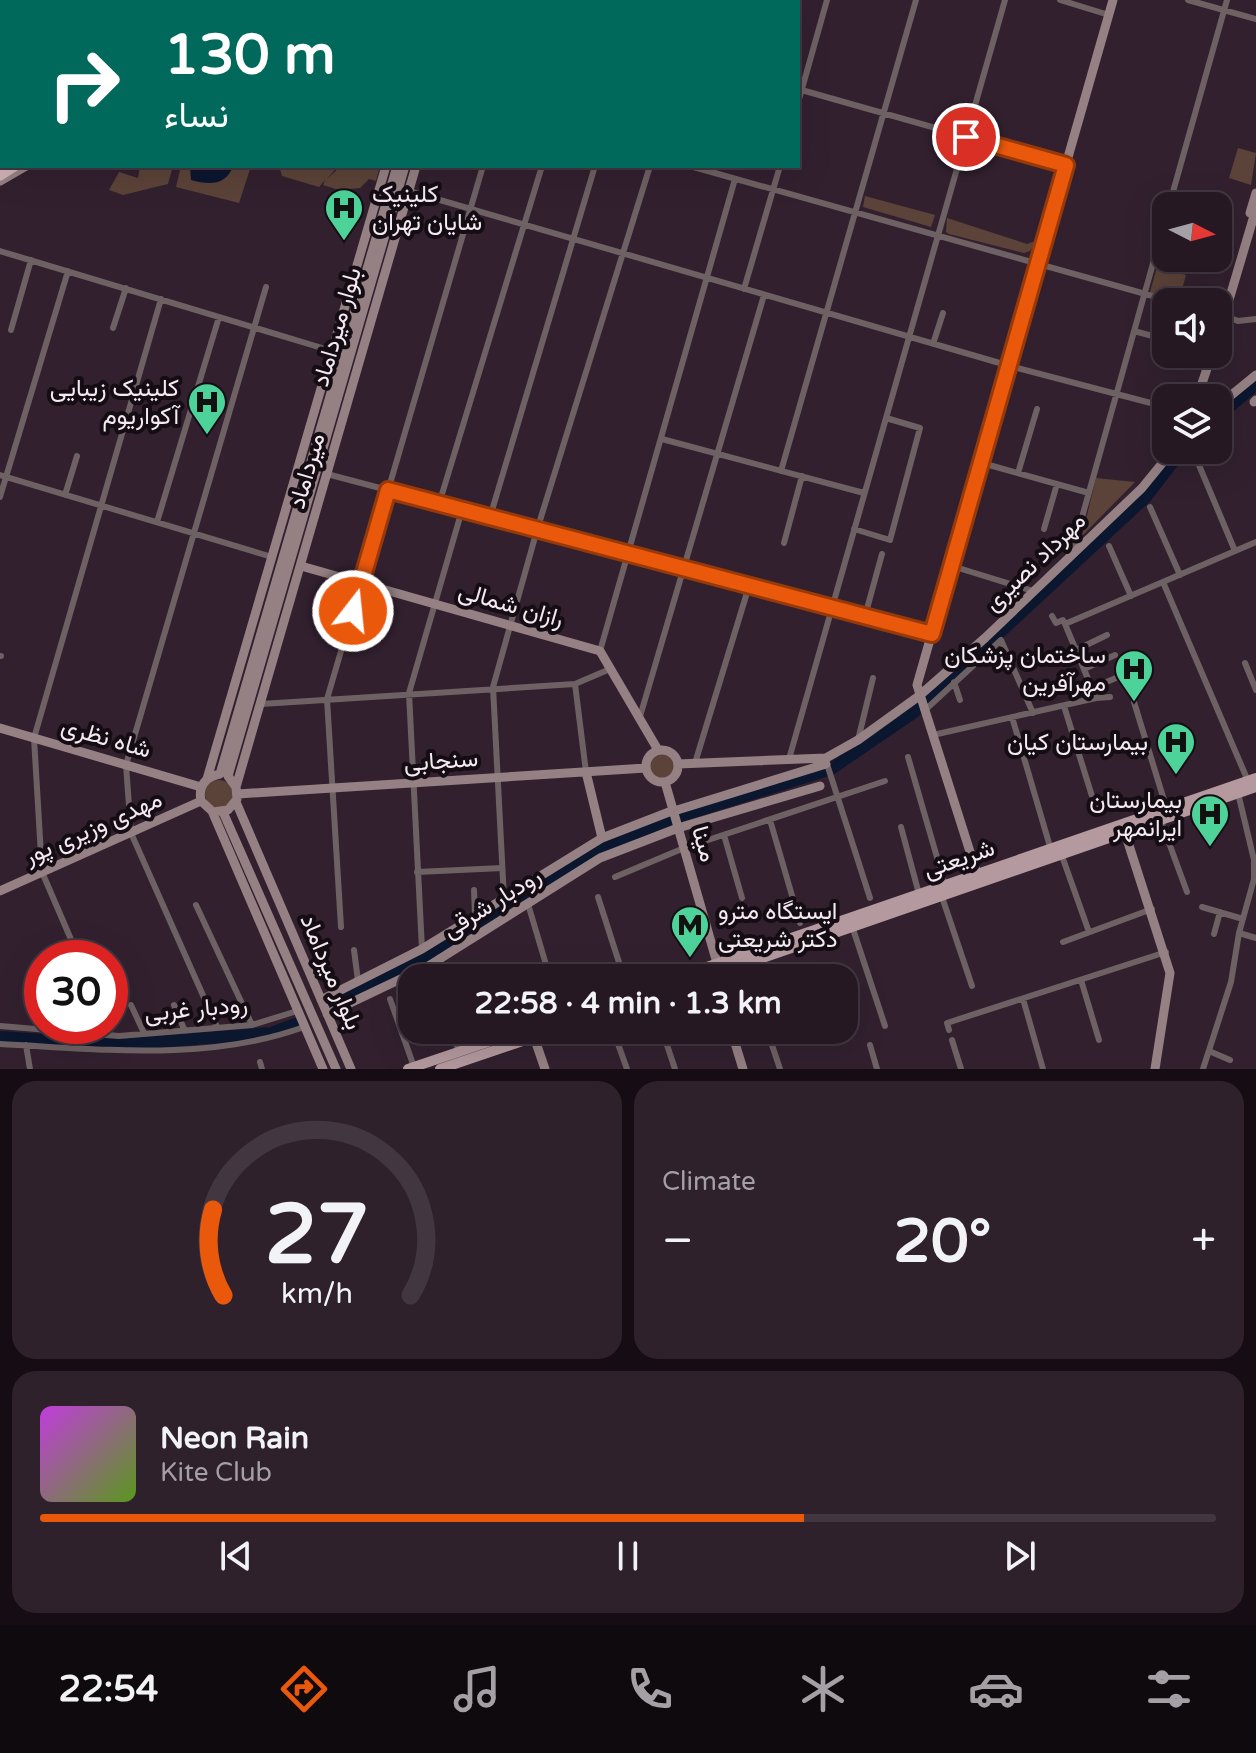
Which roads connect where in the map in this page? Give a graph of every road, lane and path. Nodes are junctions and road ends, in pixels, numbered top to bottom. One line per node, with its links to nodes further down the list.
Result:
1 (827, 0): 11 (street)
2 (916, 0): 12 (street)
3 (1005, 0): 13 (street)
4 (1060, 0): 9 (street)
5 (1113, 0): 9 (main road)
6 (1188, 0): 8 (street)
7 (1227, 0): 8 (street)
8 (1224, 10): 10 (street); 30 (street)
9 (1109, 15): 14 (main road)
10 (1256, 19)
11 (800, 90): 12 (street)
12 (885, 114): 13 (street); 34 (street)
13 (966, 137): 14 (street); 36 (street)
14 (1066, 165): 43 (main road)
15 (22, 168): 26 (main road)
16 (385, 168): 68 (main road, میرداماد)
17 (396, 168): 166 (main road, بلوار میرداماد)
18 (404, 168): 41 (main road, بلوار میرداماد)
19 (415, 168): 29 (main road, میرداماد)
20 (482, 168): 32 (street)
21 (541, 168): 35 (street)
22 (594, 168): 37 (street)
23 (649, 168): 40 (street)
24 (698, 168): 27 (street)
25 (779, 168): 28 (street)
26 (0, 178)
27 (735, 179): 28 (street); 46 (street)
28 (773, 189): 34 (street); 51 (street)
29 (409, 191): 32 (street); 38 (main road, میرداماد)
30 (1173, 192)
31 (1256, 193): 49 (main road)
32 (470, 209): 35 (street); 88 (street)
33 (1256, 209): 50 (main road)
34 (857, 213): 36 (street); 56 (street)
35 (524, 225): 37 (street); 93 (street)
36 (937, 235): 43 (street); 66 (street)
37 (574, 239): 40 (street); 97 (street)
38 (394, 243): 41 (main road); 84 (main road, میرداماد)
39 (0, 251): 42 (street)
40 (624, 254): 46 (street); 101 (street)
41 (379, 258): 166 (main road, بلوار میرداماد)
42 (31, 260): 45 (street); 63 (street)
43 (1038, 265): 52 (street); 69 (main road)
44 (1152, 266): 52 (street)
45 (68, 271): 48 (street); 85 (street)
46 (708, 278): 51 (street); 76 (street)
47 (266, 287): 61 (street)
48 (126, 288): 55 (street); 62 (street)
49 (1228, 288)
50 (1229, 288)
51 (744, 289): 53 (street)
52 (1144, 294): 54 (street); 64 (street)
53 (764, 295): 56 (street); 77 (street)
54 (1152, 296)
55 (161, 299): 58 (street); 94 (street)
56 (825, 313): 66 (street); 82 (street)
57 (943, 313): 67 (street)
58 (219, 317): 61 (street); 98 (street)
59 (1232, 319): 60 (street)
60 (1256, 319)
61 (254, 327): 68 (street); 102 (street)
62 (113, 328)
63 (11, 330)
64 (1134, 331): 65 (street); 71 (street)
65 (1152, 336)
66 (909, 337): 67 (street); 75 (street)
67 (933, 344): 69 (street)
68 (332, 351): 110 (main road, میرداماد)
69 (1010, 366): 71 (street); 79 (main road)
70 (1256, 375): 72 (main road)
71 (1117, 392): 73 (street); 90 (street)
72 (1232, 395)
73 (1152, 403)
74 (1037, 409): 83 (street)
75 (886, 418): 89 (street); 99 (street)
76 (662, 439): 77 (street); 107 (street)
77 (718, 453): 82 (street); 113 (street)
78 (77, 456): 91 (street)
79 (982, 463): 83 (street); 112 (main road)
80 (1162, 464): 109 (main road, مهرداد نصیری)
81 (1199, 464): 106 (street)
82 (781, 471): 86 (street)
83 (1018, 473): 87 (street)
84 (327, 474): 88 (street); 111 (main road, میرداماد)
85 (3, 476): 91 (street); 92 (street)
86 (802, 476): 89 (street); 104 (street)
87 (1057, 484): 90 (street); 100 (street)
88 (388, 490): 93 (street); 115 (street)
89 (864, 493): 99 (street)
90 (1089, 493): 109 (street)
91 (65, 495): 94 (street)
92 (0, 497)
93 (439, 504): 96 (street)
94 (101, 506): 98 (street); 155 (street)
95 (1150, 507): 114 (street)
96 (462, 510): 97 (street); 120 (street)
97 (490, 517): 101 (street)
98 (157, 522): 102 (street)
99 (854, 529): 121 (street)
100 (1044, 529)
101 (537, 530): 107 (street); 125 (street)
102 (194, 533): 110 (street); 163 (street)
103 (1256, 542): 106 (street)
104 (784, 543)
105 (1109, 546): 119 (street)
106 (1235, 551): 114 (street)
107 (630, 554): 113 (street); 129 (street)
108 (882, 554): 122 (street)
109 (1072, 554): 118 (main road, مهرداد نصیری)
110 (272, 557): 170 (main road, میرداماد)
111 (301, 566): 115 (main road, رازان شمالی); 147 (main road, میرداماد)
112 (952, 566): 118 (street); 126 (main road)
113 (685, 568): 117 (street); 152 (street)
114 (1180, 575): 116 (street)
115 (361, 582): 120 (main road, رازان شمالی); 144 (street)
116 (1163, 582): 119 (street); 172 (street)
117 (749, 586): 121 (street); 161 (street)
118 (1033, 591): 148 (main road, مهرداد نصیری)
119 (1131, 596): 124 (street)
120 (434, 604): 125 (main road, رازان شمالی); 141 (street)
121 (832, 607): 122 (street); 159 (street)
122 (865, 616): 126 (street)
123 (1052, 616): 124 (street)
124 (1065, 624): 128 (street)
125 (510, 625): 129 (main road, رازان شمالی); 138 (street)
126 (932, 634): 148 (main road)
127 (1107, 635): 128 (street)
128 (1076, 650): 133 (street)
129 (600, 651): 132 (main road)
130 (1115, 655): 133 (street)
131 (1245, 663): 140 (street)
132 (610, 669): 137 (street); 152 (main road)
133 (1084, 669): 139 (street)
134 (873, 678): 156 (street)
135 (1116, 678): 139 (street)
136 (954, 682): 145 (street); 148 (street); 150 (street)
137 (575, 684): 138 (street); 165 (street)
138 (493, 687): 141 (street); 167 (street)
139 (1092, 688): 143 (street)
140 (1256, 690)
141 (409, 693): 144 (street); 171 (street)
142 (1110, 697): 143 (street)
143 (1096, 698): 149 (street)
144 (327, 699): 147 (street); 174 (street)
145 (960, 700)
146 (1134, 702): 180 (street)
147 (261, 704): 176 (main road, میرداماد)
148 (921, 704): 154 (main road); 156 (main road)
149 (1064, 706): 150 (street); 179 (street)
150 (1033, 713): 151 (street)
151 (1012, 717): 154 (street); 194 (street)
152 (639, 720): 157 (main road)
153 (0, 728): 155 (main road, شاه نظری)
154 (931, 736): 201 (main road)
155 (34, 738): 163 (main road, شاه نظری); 198 (street)
156 (858, 740): 160 (main road)
157 (658, 750): 162 (main road); 164 (main road)
158 (908, 757): 202 (street)
159 (789, 759): 160 (main road); 161 (main road)
160 (826, 761): 177 (street); 183 (main road)
161 (695, 763): 162 (main road)
162 (678, 764): 169 (main road)
163 (126, 765): 170 (main road, شاه نظری); 188 (street)
164 (646, 768): 165 (main road, سنجابی); 169 (main road)
165 (586, 772): 167 (main road, سنجابی); 191 (main road)
166 (224, 775): 170 (main road); 176 (main road)
167 (496, 777): 171 (main road, سنجابی); 197 (street)
168 (885, 781): 177 (street)
169 (663, 782): 183 (main road, مینا)
170 (204, 783): 178 (main road)
171 (412, 783): 174 (main road, سنجابی); 199 (street)
172 (1253, 785): 175 (main road, شریعتی); 180 (main road, شریعتی)
173 (820, 786): 187 (main road, رودبار شرقی)
174 (332, 787): 176 (main road, سنجابی); 221 (street)
175 (1238, 793): 185 (main road, شریعتی); 219 (street)
176 (237, 794): 182 (main road); 192 (main road, بلوار میرداماد)
177 (836, 799): 184 (street); 210 (street)
178 (201, 801): 181 (main road); 188 (main road, مهدی وزیری پور)
179 (1096, 809)
180 (1167, 810): 194 (main road, شریعتی)
181 (212, 811): 182 (main road); 239 (main road)
182 (223, 812): 195 (main road, بلوار میرداماد)
183 (672, 812): 187 (main road, مینا); 191 (main road)
184 (770, 820): 190 (street); 220 (street)
185 (1161, 821): 189 (main road, شریعتی); 205 (street)
186 (901, 827): 206 (street)
187 (678, 828): 193 (main road, مینا); 212 (main road, رودبار شرقی)
188 (131, 833): 198 (main road, مهدی وزیری پور); 255 (street)
189 (1125, 833): 196 (main road, شریعتی); 215 (main road)
190 (724, 835): 193 (street); 209 (street)
191 (602, 838): 211 (main road)
192 (255, 846): 195 (main road); 246 (main road, بلوار میرداماد)
193 (684, 848): 200 (street); 236 (main road, مینا)
194 (1051, 850): 201 (main road, شریعتی)
195 (242, 855): 226 (main road, بلوار میرداماد)
196 (1062, 856): 201 (main road, شریعتی); 223 (street)
197 (502, 868): 199 (street); 211 (street)
198 (42, 872): 204 (main road, مهدی وزیری پور); 228 (street)
199 (417, 872): 230 (street)
200 (615, 877)
201 (975, 878): 202 (main road, شریعتی); 208 (main road, شریعتی)
202 (945, 885): 206 (main road, شریعتی)
203 (474, 890): 218 (street)
204 (0, 891)
205 (1187, 892)
206 (919, 894): 216 (main road, شریعتی)
207 (598, 897): 235 (street)
208 (942, 897): 216 (main road, شریعتی); 243 (street)
209 (742, 898)
210 (870, 898)
211 (504, 899): 218 (main road)
212 (528, 904): 233 (main road, رودبار شرقی); 234 (street)
213 (196, 905): 251 (street)
214 (1202, 907): 217 (street)
215 (1152, 909): 223 (street); 232 (main road)
216 (889, 910): 222 (main road, شریعتی); 237 (main road, شریعتی)
217 (1220, 912): 219 (street); 225 (street)
218 (475, 916): 230 (main road)
219 (1243, 919): 224 (street)
220 (800, 923)
221 (341, 927)
222 (853, 929): 238 (main road, شریعتی); 253 (street)
223 (1089, 932): 229 (street)
224 (1239, 933): 227 (street); 276 (street)
225 (1214, 934)
226 (277, 936): 239 (main road); 279 (main road, بلوار میرداماد)
227 (1256, 938)
228 (71, 940)
229 (1063, 942)
230 (422, 949): 242 (main road)
231 (354, 950): 242 (street)
232 (1166, 952): 241 (street); 295 (main road)
233 (432, 964)
234 (546, 964)
235 (620, 964)
236 (716, 964)
237 (738, 964)
238 (749, 964)
239 (284, 975): 249 (main road)
240 (398, 980): 250 (main road, رودبار شرقی)
241 (1081, 980): 245 (street); 263 (street)
242 (358, 981): 246 (main road)
243 (972, 986)
244 (390, 999): 281 (street)
245 (1023, 999): 258 (street); 294 (street)
246 (321, 1000): 250 (main road, بلوار میرداماد)
247 (131, 1005): 260 (street)
248 (174, 1005): 257 (street)
249 (297, 1011): 251 (street, رودبار غربی); 256 (main road)
250 (327, 1014): 278 (main road, بلوار میرداماد)
251 (252, 1025): 255 (street, رودبار غربی)
252 (0, 1026): 254 (street, رودبار غربی)
253 (885, 1026)
254 (24, 1027)
255 (217, 1027): 257 (street, رودبار غربی)
256 (304, 1027): 275 (street); 283 (main road)
257 (184, 1029): 259 (street, رودبار غربی)
258 (949, 1030)
259 (164, 1031): 260 (street, رودبار غربی); 275 (street)
260 (144, 1033): 261 (street, رودبار غربی)
261 (128, 1034)
262 (952, 1040): 293 (street)
263 (1099, 1040)
264 (0, 1044): 273 (street)
265 (456, 1044): 277 (street)
266 (482, 1044): 277 (main road)
267 (513, 1044): 286 (main road)
268 (536, 1044): 287 (main road)
269 (618, 1044): 288 (street)
270 (667, 1044): 289 (street)
271 (735, 1044): 290 (main road)
272 (772, 1044): 291 (street)
273 (26, 1045): 275 (street); 282 (street)
274 (870, 1045): 292 (street)
275 (168, 1049)
276 (1209, 1051): 280 (street); 296 (street)
277 (459, 1052): 281 (main road)
278 (344, 1053): 279 (main road); 285 (main road, بلوار میرداماد)
279 (332, 1058): 284 (main road, بلوار میرداماد)
280 (1230, 1060)
281 (411, 1068)
282 (30, 1069)
283 (323, 1069)
284 (336, 1069)
285 (351, 1069)
286 (440, 1069)
287 (545, 1069)
288 (627, 1069)
289 (675, 1069)
290 (743, 1069)
291 (780, 1069)
292 (877, 1069)
293 (961, 1069)
294 (1043, 1069)
295 (1155, 1069)
296 (1203, 1069)

